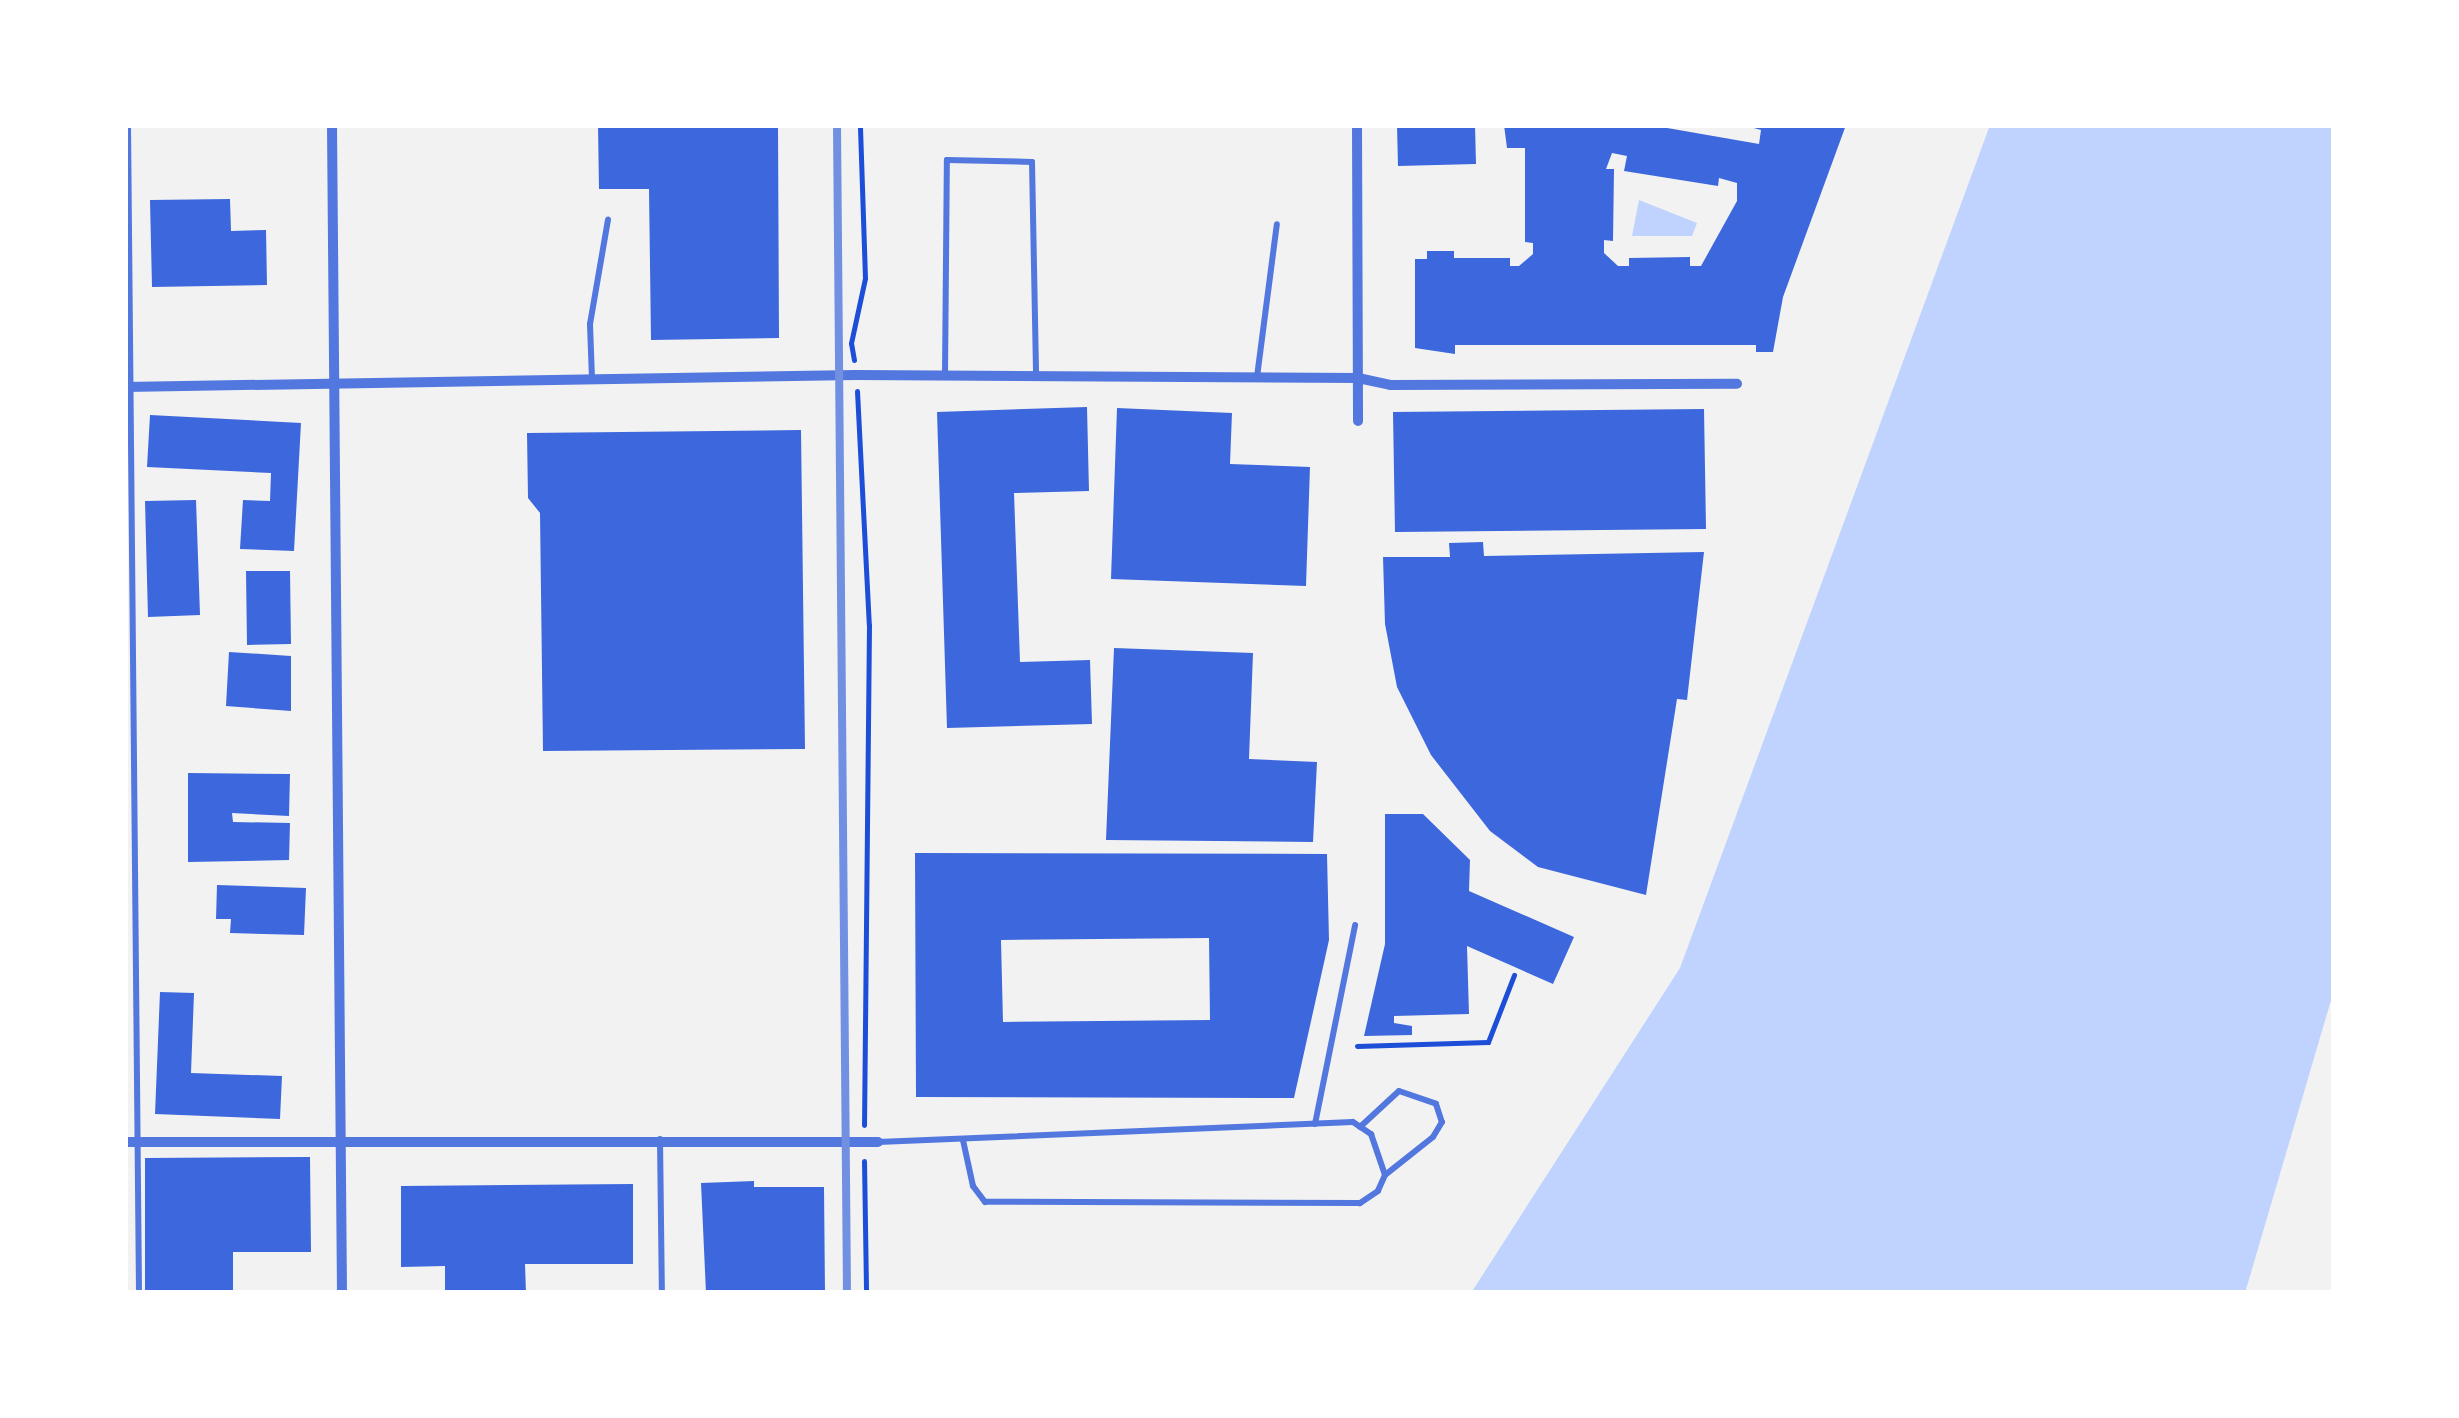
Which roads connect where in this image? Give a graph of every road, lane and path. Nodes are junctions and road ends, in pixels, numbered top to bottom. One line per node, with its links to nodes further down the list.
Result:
1 (128, 125): 15 (lane)
2 (332, 125): 14 (street)
3 (860, 125): 7 (path)
4 (1358, 125): 11 (street)
5 (608, 220): 12 (lane)
6 (1278, 224): 10 (lane)
7 (856, 375): 8 (street); 12 (street); 27 (path)
8 (945, 376): 9 (street); 9 (lane)
9 (1036, 376): 10 (street)
10 (1257, 377): 11 (street)
11 (1358, 378): 13 (street); 16 (street)
12 (592, 380): 14 (street)
13 (1736, 384)
14 (334, 386): 15 (street); 26 (street)
15 (126, 387): 17 (lane)
16 (1358, 420)
17 (129, 914): 25 (lane)
18 (1355, 924): 21 (lane)
19 (1514, 975): 20 (path)
20 (1358, 1046)
21 (1315, 1124): 22 (lane); 24 (lane)
22 (1360, 1127): 29 (lane); 29 (lane)
23 (660, 1139): 26 (street); 27 (street); 32 (lane)
24 (963, 1140): 28 (lane); 29 (lane)
25 (131, 1142): 26 (street); 30 (lane)
26 (340, 1142): 31 (street)
27 (864, 1142): 28 (street); 33 (path)
28 (878, 1142)
29 (1385, 1175)
30 (138, 1293)
31 (342, 1293)
32 (662, 1293)
33 (866, 1293)

